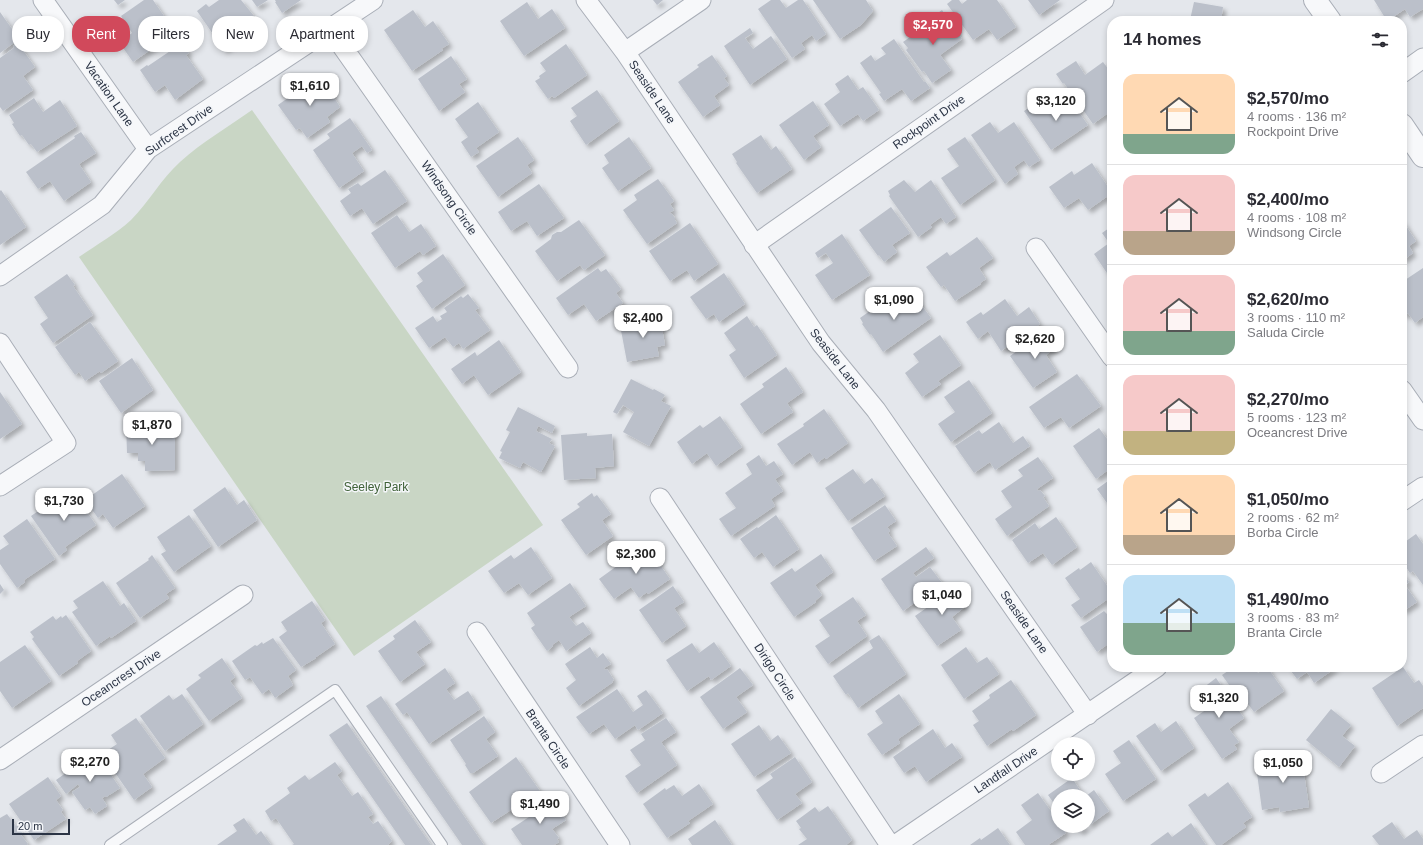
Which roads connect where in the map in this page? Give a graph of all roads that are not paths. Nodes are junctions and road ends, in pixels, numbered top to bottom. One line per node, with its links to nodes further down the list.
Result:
1 (43, 0): 15 (street, Vacation Lane)
2 (373, 0): 7 (street, Surfcrest Drive)
3 (586, 0): 11 (street, Seaside Lane)
4 (701, 0): 11 (street)
5 (1104, 0): 17 (street, Rockpoint Drive)
6 (1315, 0): 8 (street)
7 (349, 16)
8 (1326, 16)
9 (295, 52): 15 (street, Surfcrest Drive)
10 (346, 52): 22 (street, Windsong Circle)
11 (625, 52): 17 (street, Seaside Lane)
12 (1423, 58): 13 (street)
13 (1407, 69)
14 (1407, 132): 16 (street)
15 (148, 149): 19 (street, Surfcrest Drive)
16 (1423, 156)
17 (754, 245): 32 (street, Seaside Lane)
18 (1036, 248): 21 (street)
19 (0, 276)
20 (0, 343): 25 (street)
21 (1107, 350)
22 (568, 368)
23 (1407, 397): 24 (street)
24 (1423, 420)
25 (0, 486)
26 (1423, 487): 28 (street)
27 (660, 498): 39 (street, Dirigo Circle)
28 (1407, 498)
29 (243, 595): 34 (street, Oceancrest Drive)
30 (476, 632): 38 (street, Branta Circle)
31 (1150, 672): 32 (street, Landfall Drive)
32 (1088, 715): 40 (street, Landfall Drive)
33 (1423, 745): 35 (street)
34 (0, 760)
35 (1381, 773)
36 (110, 845): 37 (lane)
37 (442, 845)
38 (620, 845)
39 (890, 845)
40 (895, 845)

